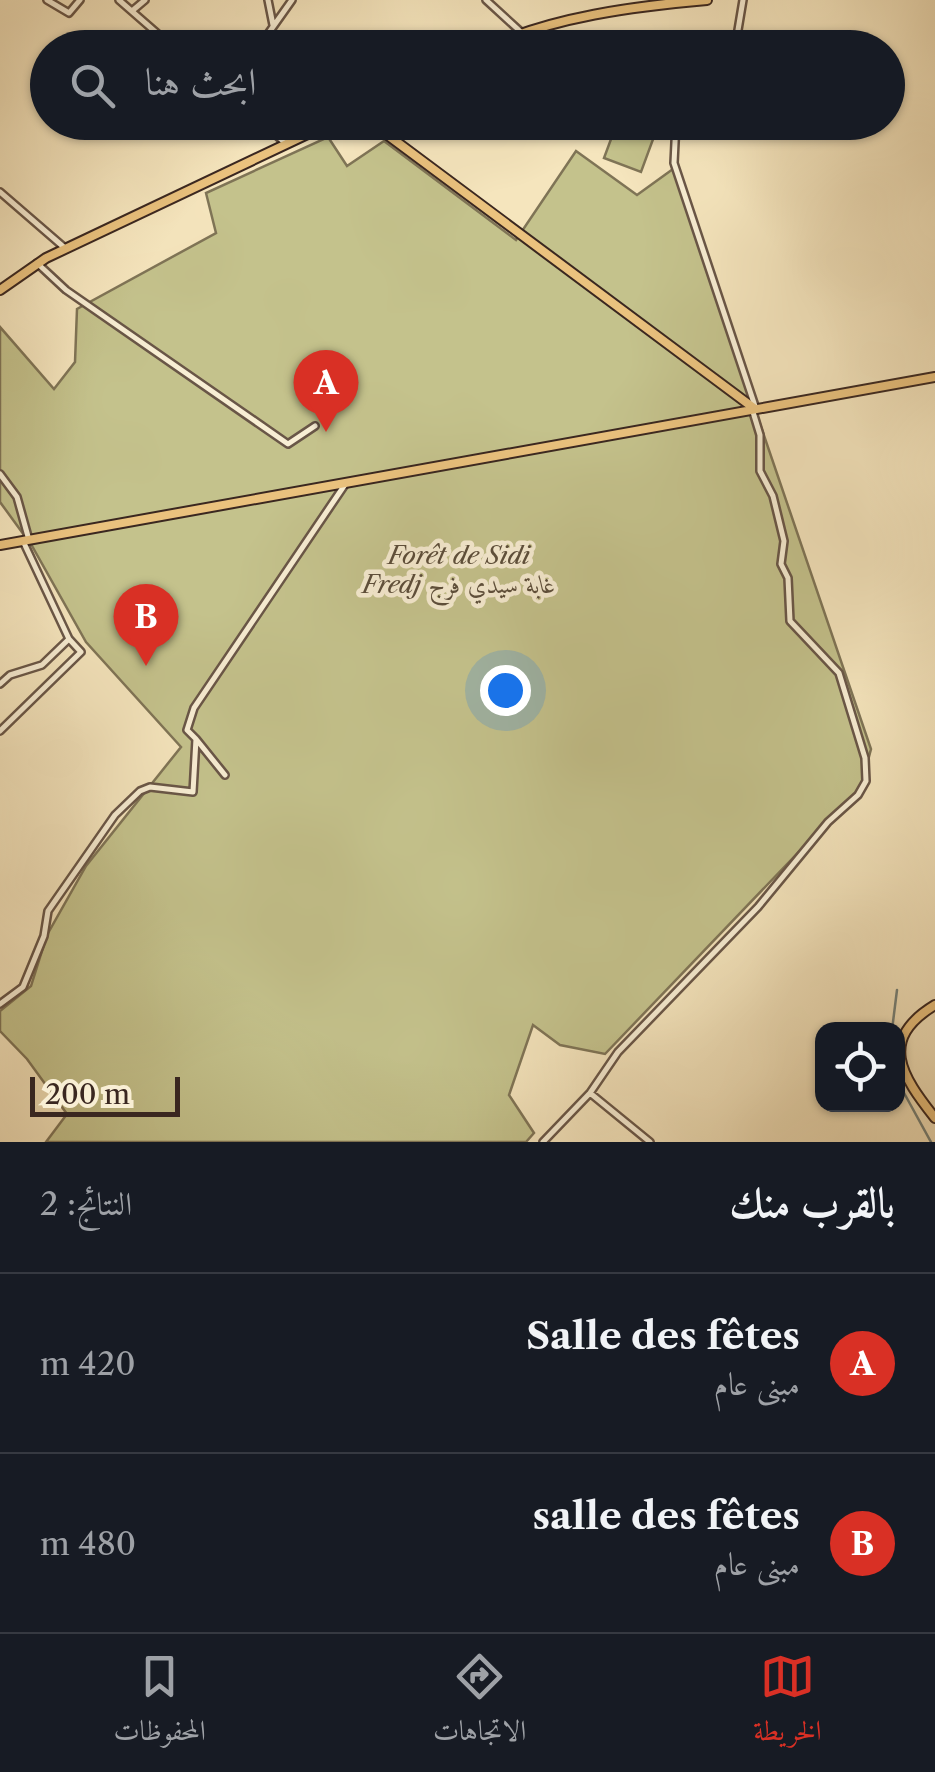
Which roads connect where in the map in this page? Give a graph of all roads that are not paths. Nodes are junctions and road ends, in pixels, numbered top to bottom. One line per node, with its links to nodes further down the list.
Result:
1 (47, 0): 2 (street)
2 (80, 0)
3 (119, 0): 10 (street)
4 (145, 0): 10 (street)
5 (292, 0): 11 (street)
6 (486, 0): 14 (street)
7 (707, 0): 15 (main road)
8 (744, 0): 16 (street)
9 (271, 2): 11 (street)
10 (132, 11): 12 (street)
11 (273, 25): 13 (street)
12 (154, 30)
13 (270, 30)
14 (519, 30)
15 (535, 30)
16 (739, 30)
17 (282, 140): 21 (street)
18 (297, 140): 21 (main road)
19 (394, 140): 27 (main road)
20 (675, 140): 27 (street)
21 (287, 145): 23 (main road)
22 (0, 192): 23 (street)
23 (66, 248): 24 (main road)
24 (37, 264): 25 (main road); 28 (street)
25 (0, 290)
26 (935, 377): 27 (main road)
27 (754, 410): 30 (main road); 40 (street)
28 (315, 426)
29 (0, 474): 31 (street)
30 (348, 481): 31 (main road); 36 (street)
31 (26, 540): 32 (main road); 33 (street)
32 (0, 545)
33 (69, 639): 34 (street); 35 (street)
34 (0, 684)
35 (2, 727)
36 (196, 739): 37 (street); 38 (street)
37 (225, 775)
38 (0, 1004)
39 (935, 1005): 41 (main road)
40 (590, 1093): 42 (street); 43 (street)
41 (935, 1118)
42 (543, 1142)
43 (650, 1142)

